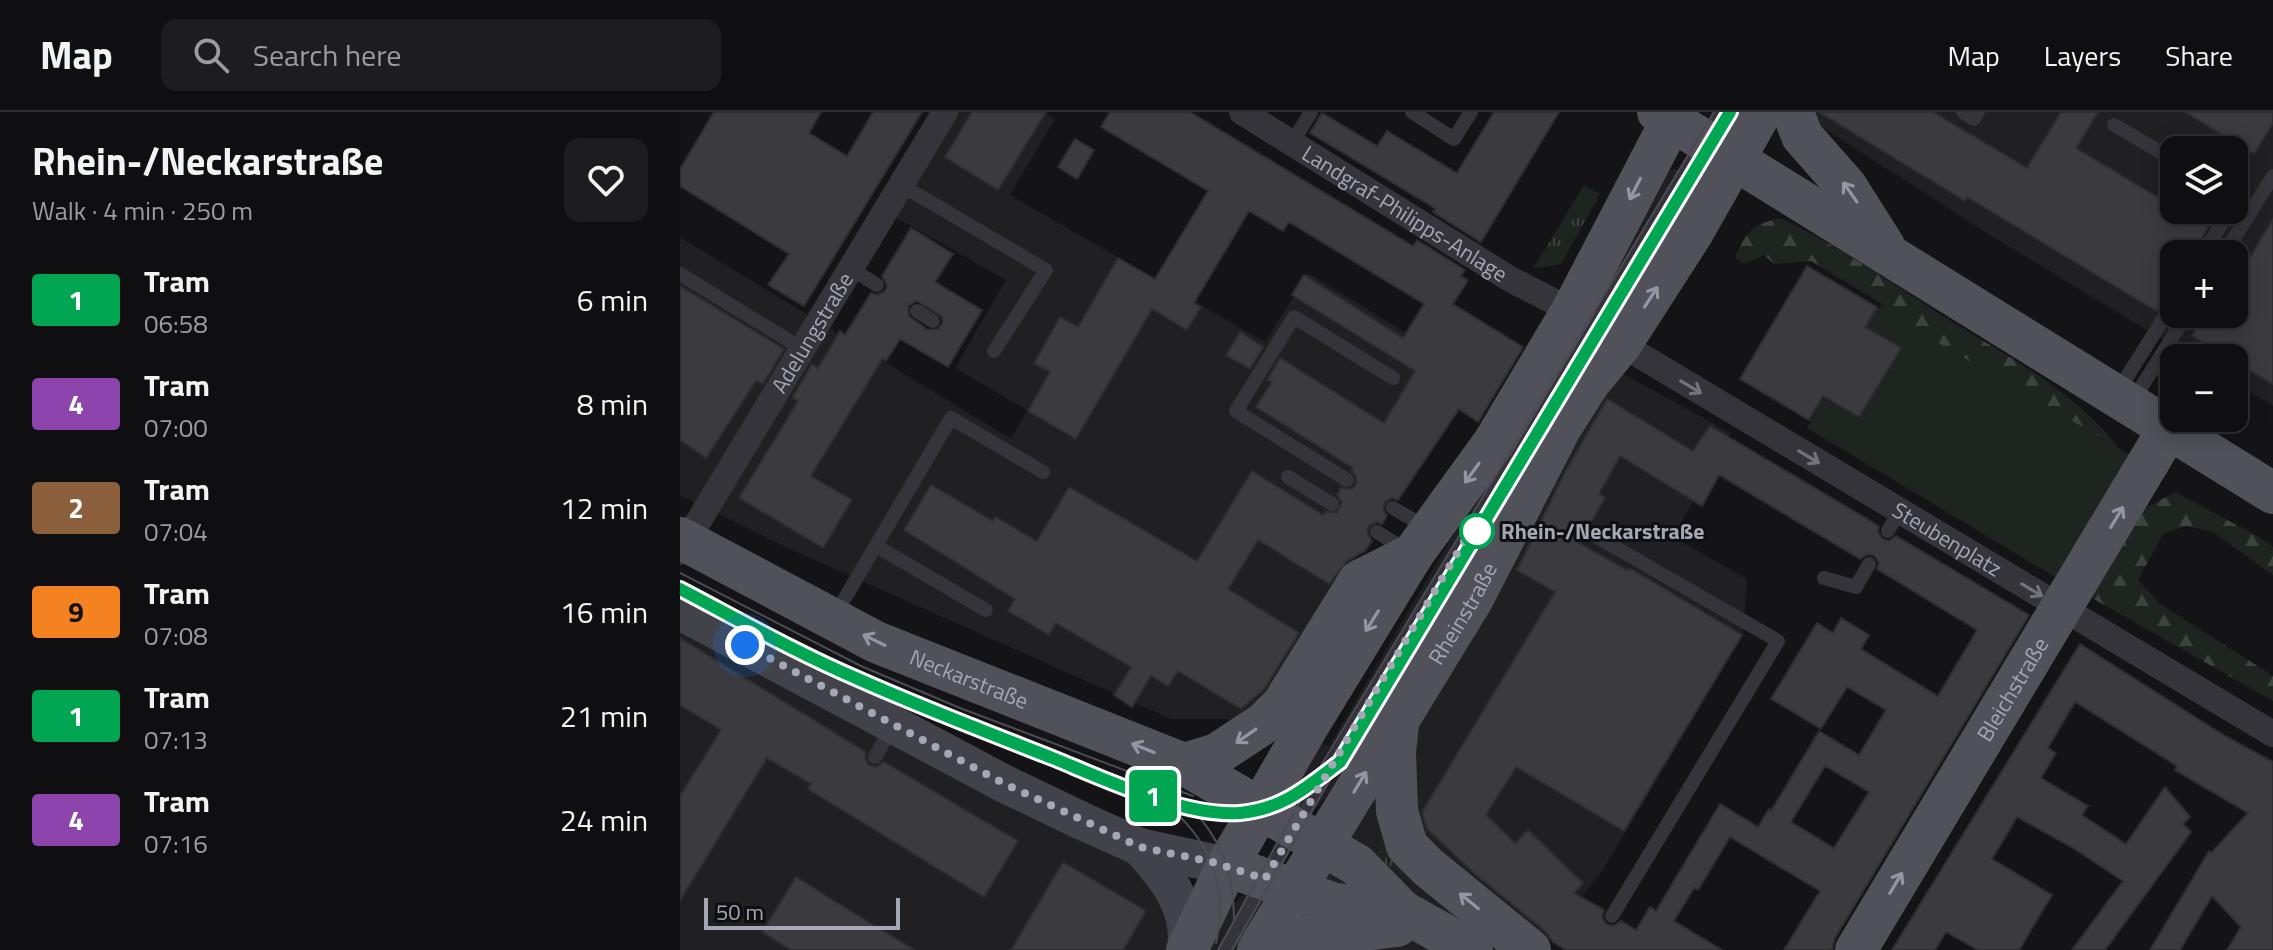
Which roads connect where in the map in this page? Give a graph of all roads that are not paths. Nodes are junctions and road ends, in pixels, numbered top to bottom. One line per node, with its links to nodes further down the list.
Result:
1 (945, 112): 15 (street, Adelungstraße)
2 (1242, 112): 12 (street, Landgraf-Philipps-Anlage)
3 (1311, 112): 12 (lane)
4 (1412, 112): 5 (lane)
5 (1471, 112)
6 (1761, 112): 11 (main road, Rheinstraße)
7 (1793, 112): 17 (main road, one-way to 7)
8 (1963, 112): 9 (lane)
9 (1978, 112)
10 (2114, 125): 13 (lane)
11 (1694, 126): 17 (main road); 22 (main road, Rheinstraße, one-way to 22); 26 (main road, Rheinstraße, one-way to 11); 54 (lane, Rheinstraße)
12 (1292, 143): 22 (street, Landgraf-Philipps-Anlage)
13 (2160, 152)
14 (2273, 176): 16 (lane)
15 (901, 185): 18 (street, Adelungstraße); 28 (lane)
16 (2233, 240)
17 (1889, 254): 30 (main road)
18 (850, 268): 20 (lane); 27 (street, Adelungstraße)
19 (680, 274): 27 (lane)
20 (877, 285)
21 (917, 311): 23 (lane)
22 (1572, 311): 42 (main road, Rheinstraße, one-way to 42)
23 (933, 321)
24 (2161, 328): 30 (lane)
25 (2177, 328): 30 (lane)
26 (1621, 344): 47 (street, Steubenplatz, one-way to 47); 51 (main road, Rheinstraße)
27 (801, 348): 43 (street, Adelungstraße)
28 (994, 351)
29 (1393, 378): 36 (lane)
30 (2124, 400): 31 (main road)
31 (2160, 422)
32 (2167, 432): 47 (main road, Bleichstraße, one-way to 32)
33 (2175, 432): 37 (main road)
34 (1043, 472): 44 (lane)
35 (1288, 477): 38 (lane)
36 (1347, 480)
37 (2271, 494)
38 (1332, 504)
39 (1393, 508): 42 (lane)
40 (1585, 530): 57 (lane)
41 (1377, 532): 42 (lane)
42 (1422, 542): 53 (main road, one-way to 53); 54 (main road, Rheinstraße, one-way to 54)
43 (682, 544): 50 (main road, Neckarstraße)
44 (876, 546): 48 (lane); 50 (lane)
45 (1869, 564): 46 (lane)
46 (1824, 578)
47 (2063, 608): 52 (street, Steubenplatz); 65 (main road, Bleichstraße, one-way to 47)
48 (986, 610)
49 (680, 611): 55 (main road)
50 (832, 619): 53 (main road, Neckarstraße, one-way to 50)
51 (1399, 719): 54 (main road, Rheinstraße, one-way to 51); 64 (main road, one-way to 51)
52 (2273, 734)
53 (1184, 764): 54 (main road, Neckarstraße)
54 (1293, 827): 56 (main road, Rheinstraße); 56 (main road, Rheinstraße); 58 (main road, Neckarstraße)
55 (1140, 847): 56 (main road); 60 (main road)
56 (1262, 878): 58 (main road); 60 (main road, Rheinstraße); 61 (lane, Rheinstraße); 62 (main road, Rheinstraße)
57 (1612, 916)
58 (1412, 917): 59 (main road); 63 (main road)
59 (1462, 948)
60 (1187, 950)
61 (1225, 950)
62 (1258, 950)
63 (1269, 950)
64 (1530, 950)
65 (1856, 950)

